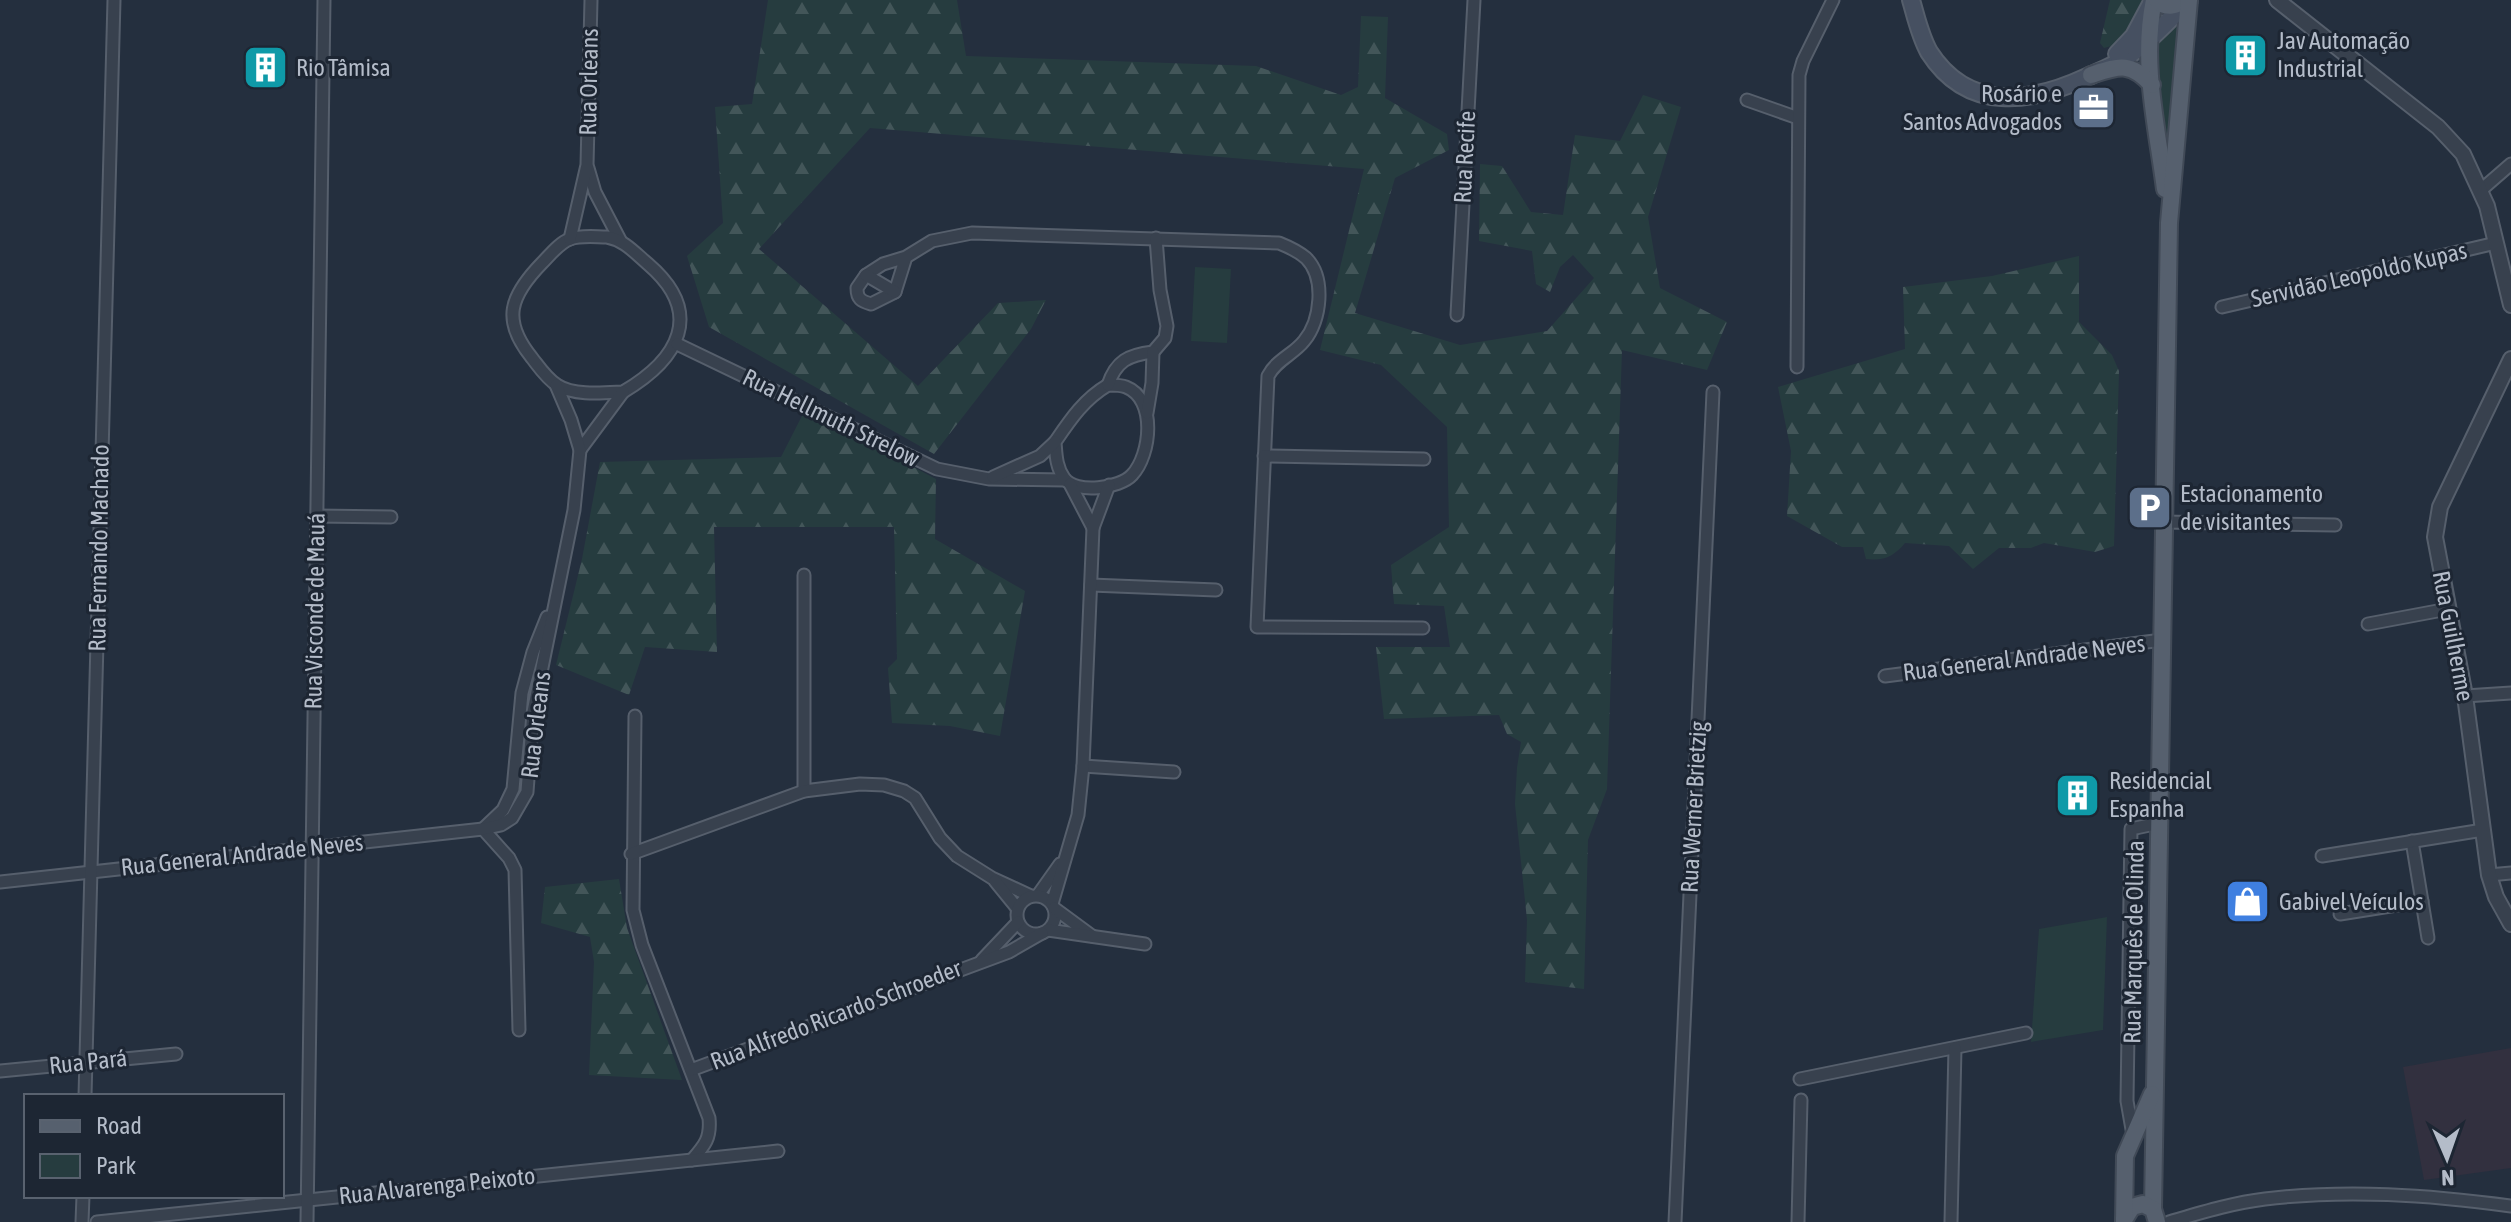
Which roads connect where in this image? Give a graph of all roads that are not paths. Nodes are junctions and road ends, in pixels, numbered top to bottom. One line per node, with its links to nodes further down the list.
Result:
1 (114, 0): 72 (street, Rua Fernando Machado)
2 (324, 0): 45 (street, Rua Visconde de Mauá)
3 (591, 0): 16 (street, Rua Orleans)
4 (1474, 0): 28 (street, Rua Recife)
5 (1833, 0): 14 (street)
6 (1911, 0): 11 (main road)
7 (2155, 0): 8 (main road); 10 (main road, Rua Marquês de Olinda); 11 (main road)
8 (2189, 0): 10 (main road); 18 (main road, Rua Marquês de Olinda)
9 (2277, 0): 17 (street)
10 (2148, 40): 11 (main road); 12 (main road, Rua Marquês de Olinda)
11 (2091, 75): 12 (main road)
12 (2152, 85): 18 (main road, Rua Marquês de Olinda)
13 (1747, 100): 14 (street)
14 (1798, 118): 32 (street)
15 (2511, 164): 17 (street)
16 (587, 165): 20 (street, Rua Orleans); 21 (street, Rua Orleans)
17 (2481, 190): 22 (street)
18 (2169, 223): 47 (main road, Rua Marquês de Olinda)
19 (1156, 238): 23 (street); 30 (street); 40 (street)
20 (570, 239): 21 (street); 33 (street)
21 (620, 240): 29 (street)
22 (2496, 243): 26 (street); 27 (street, Servidão Leopoldo Kupas)
23 (906, 257): 24 (street); 25 (street)
24 (866, 275): 25 (street); 25 (street)
25 (895, 292)
26 (2511, 305)
27 (2222, 307)
28 (1457, 315)
29 (677, 344): 35 (street); 42 (street, Rua Hellmuth Strelow)
30 (1153, 352): 34 (street); 37 (street)
31 (2511, 359): 53 (street, Rua Guilherme)
32 (1797, 367)
33 (556, 385): 35 (street); 39 (street, Rua Orleans)
34 (1108, 385): 37 (street); 38 (street)
35 (623, 392): 39 (street, Rua Orleans)
36 (1713, 392): 111 (street, Rua Werner Brietzig)
37 (1147, 413): 44 (street)
38 (1055, 442): 42 (street); 43 (street)
39 (580, 450): 65 (street, Rua Orleans)
40 (1264, 456): 41 (street); 55 (street)
41 (1424, 459)
42 (989, 479): 43 (street, Rua Hellmuth Strelow)
43 (1068, 482): 44 (street); 49 (street)
44 (1109, 485): 49 (street)
45 (317, 516): 46 (street); 68 (street, Rua Visconde de Mauá)
46 (391, 517)
47 (2164, 522): 48 (street); 56 (main road, Rua Marquês de Olinda)
48 (2335, 525)
49 (1093, 528): 51 (street)
50 (804, 575): 63 (street)
51 (1091, 585): 52 (street); 61 (street)
52 (1216, 590)
53 (2448, 609): 54 (street); 59 (street, Rua Guilherme)
54 (2368, 624)
55 (1423, 628)
56 (2162, 640): 57 (street, Rua General Andrade Neves); 64 (main road, Rua Marquês de Olinda)
57 (1885, 676)
58 (2511, 693): 59 (street)
59 (2465, 696): 66 (street, Rua Guilherme)
60 (635, 716): 69 (street)
61 (1083, 766): 62 (street); 71 (street)
62 (1174, 772)
63 (804, 791): 69 (street); 75 (street)
64 (2159, 823): 97 (main road, Rua Marquês de Olinda); 100 (street)
65 (483, 829): 68 (street, Rua General Andrade Neves); 89 (street)
66 (2483, 830): 67 (street); 74 (street, Rua Guilherme)
67 (2412, 841): 70 (street); 78 (street)
68 (312, 848): 72 (street, Rua General Andrade Neves); 105 (street, Rua Visconde de Mauá)
69 (631, 854): 94 (street)
70 (2322, 856)
71 (1065, 857): 77 (street); 79 (street)
72 (91, 872): 76 (street, Rua General Andrade Neves); 93 (street, Rua Fernando Machado)
73 (2511, 873): 74 (street)
74 (2489, 875): 83 (street, Rua Guilherme)
75 (992, 878): 77 (street); 80 (street)
76 (0, 882)
77 (1034, 896): 79 (street); 80 (street)
78 (2422, 901): 81 (street); 85 (street)
79 (1053, 906): 84 (street); 86 (street)
80 (1017, 908): 82 (street)
81 (2340, 914)
82 (1018, 922): 84 (street); 88 (street, Rua Alfredo Ricardo Schroeder)
83 (2511, 924)
84 (1045, 931): 86 (street); 88 (street, Rua Alfredo Ricardo Schroeder)
85 (2428, 938)
86 (1095, 939): 87 (street)
87 (1145, 944)
88 (982, 960): 94 (street, Rua Alfredo Ricardo Schroeder)
89 (519, 1030)
90 (2026, 1033): 91 (street)
91 (1955, 1048): 96 (street); 113 (street)
92 (176, 1054): 93 (street, Rua Pará)
93 (86, 1063): 95 (street, Rua Pará); 98 (street, Rua Fernando Machado)
94 (691, 1070): 103 (street)
95 (0, 1071)
96 (1800, 1079)
97 (2156, 1085): 100 (main road, Rua Marquês de Olinda); 102 (main road, Rua Marquês de Olinda)
98 (85, 1094)
99 (1801, 1100): 112 (street)
100 (2133, 1135): 102 (main road); 114 (main road, Rua Marquês de Olinda)
101 (778, 1151): 103 (street, Rua Alvarenga Peixoto)
102 (2154, 1155): 107 (main road, Rua Marquês de Olinda)
103 (692, 1160): 105 (street, Rua Alvarenga Peixoto)
104 (83, 1198): 108 (street)
105 (307, 1200): 109 (street, Rua Alvarenga Peixoto); 110 (street, Rua Visconde de Mauá)
106 (2511, 1206): 115 (street)
107 (2155, 1216): 114 (main road)
108 (82, 1222)
109 (97, 1222)
110 (307, 1222)
111 (1675, 1222)
112 (1798, 1222)
113 (1951, 1222)
114 (2124, 1222)
115 (2169, 1222)

